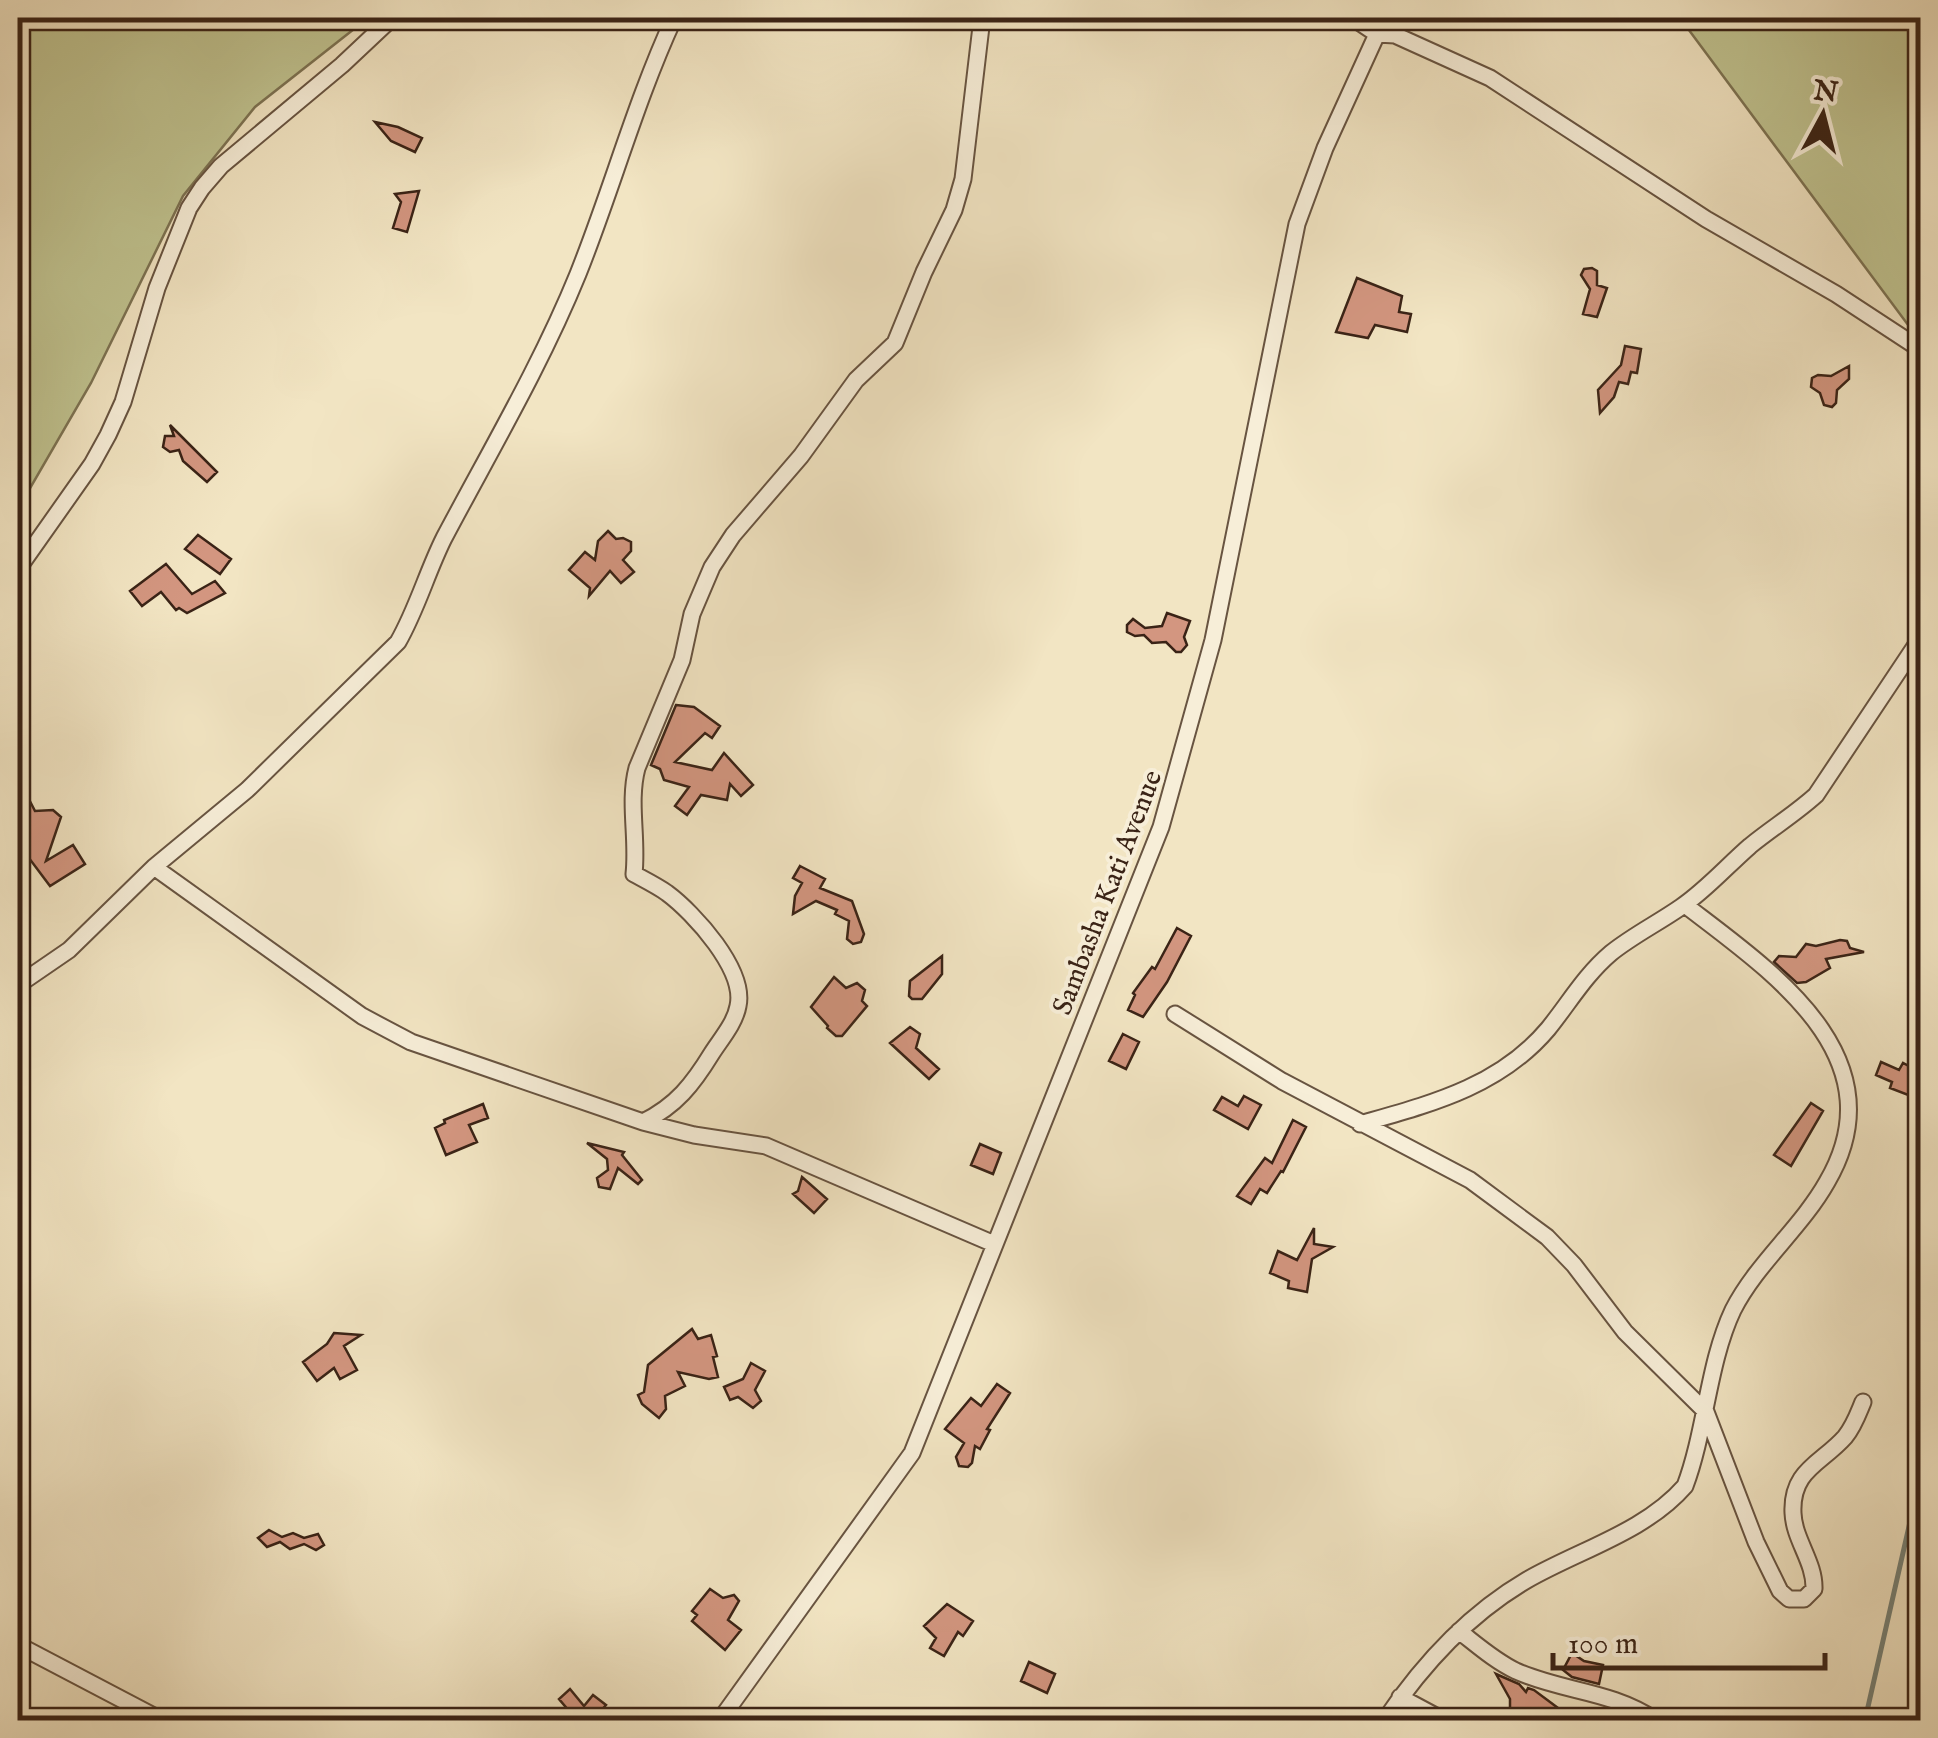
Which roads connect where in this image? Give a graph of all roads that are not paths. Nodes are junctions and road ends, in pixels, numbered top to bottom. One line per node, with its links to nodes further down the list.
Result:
1 (392, 18): 8 (street)
2 (674, 18): 10 (street)
3 (982, 18): 14 (street)
4 (1353, 18): 6 (street)
5 (1370, 18): 6 (street)
6 (1377, 34): 7 (street); 16 (street, Sambasha Kati Avenue)
7 (1920, 349)
8 (18, 568)
9 (1920, 638): 11 (street)
10 (154, 867): 12 (street); 14 (street)
11 (1684, 905): 15 (street); 18 (street)
12 (18, 985)
13 (1175, 1014): 15 (street)
14 (643, 1122): 16 (street)
15 (1360, 1124): 18 (street)
16 (994, 1244): 23 (street, Sambasha Kati Avenue)
17 (1863, 1402): 18 (street)
18 (1706, 1412): 19 (street)
19 (1459, 1631): 21 (street); 26 (street)
20 (18, 1645): 22 (street)
21 (1400, 1698): 24 (street); 25 (street)
22 (161, 1720)
23 (720, 1720)
24 (1384, 1720)
25 (1443, 1720)
26 (1655, 1720)

